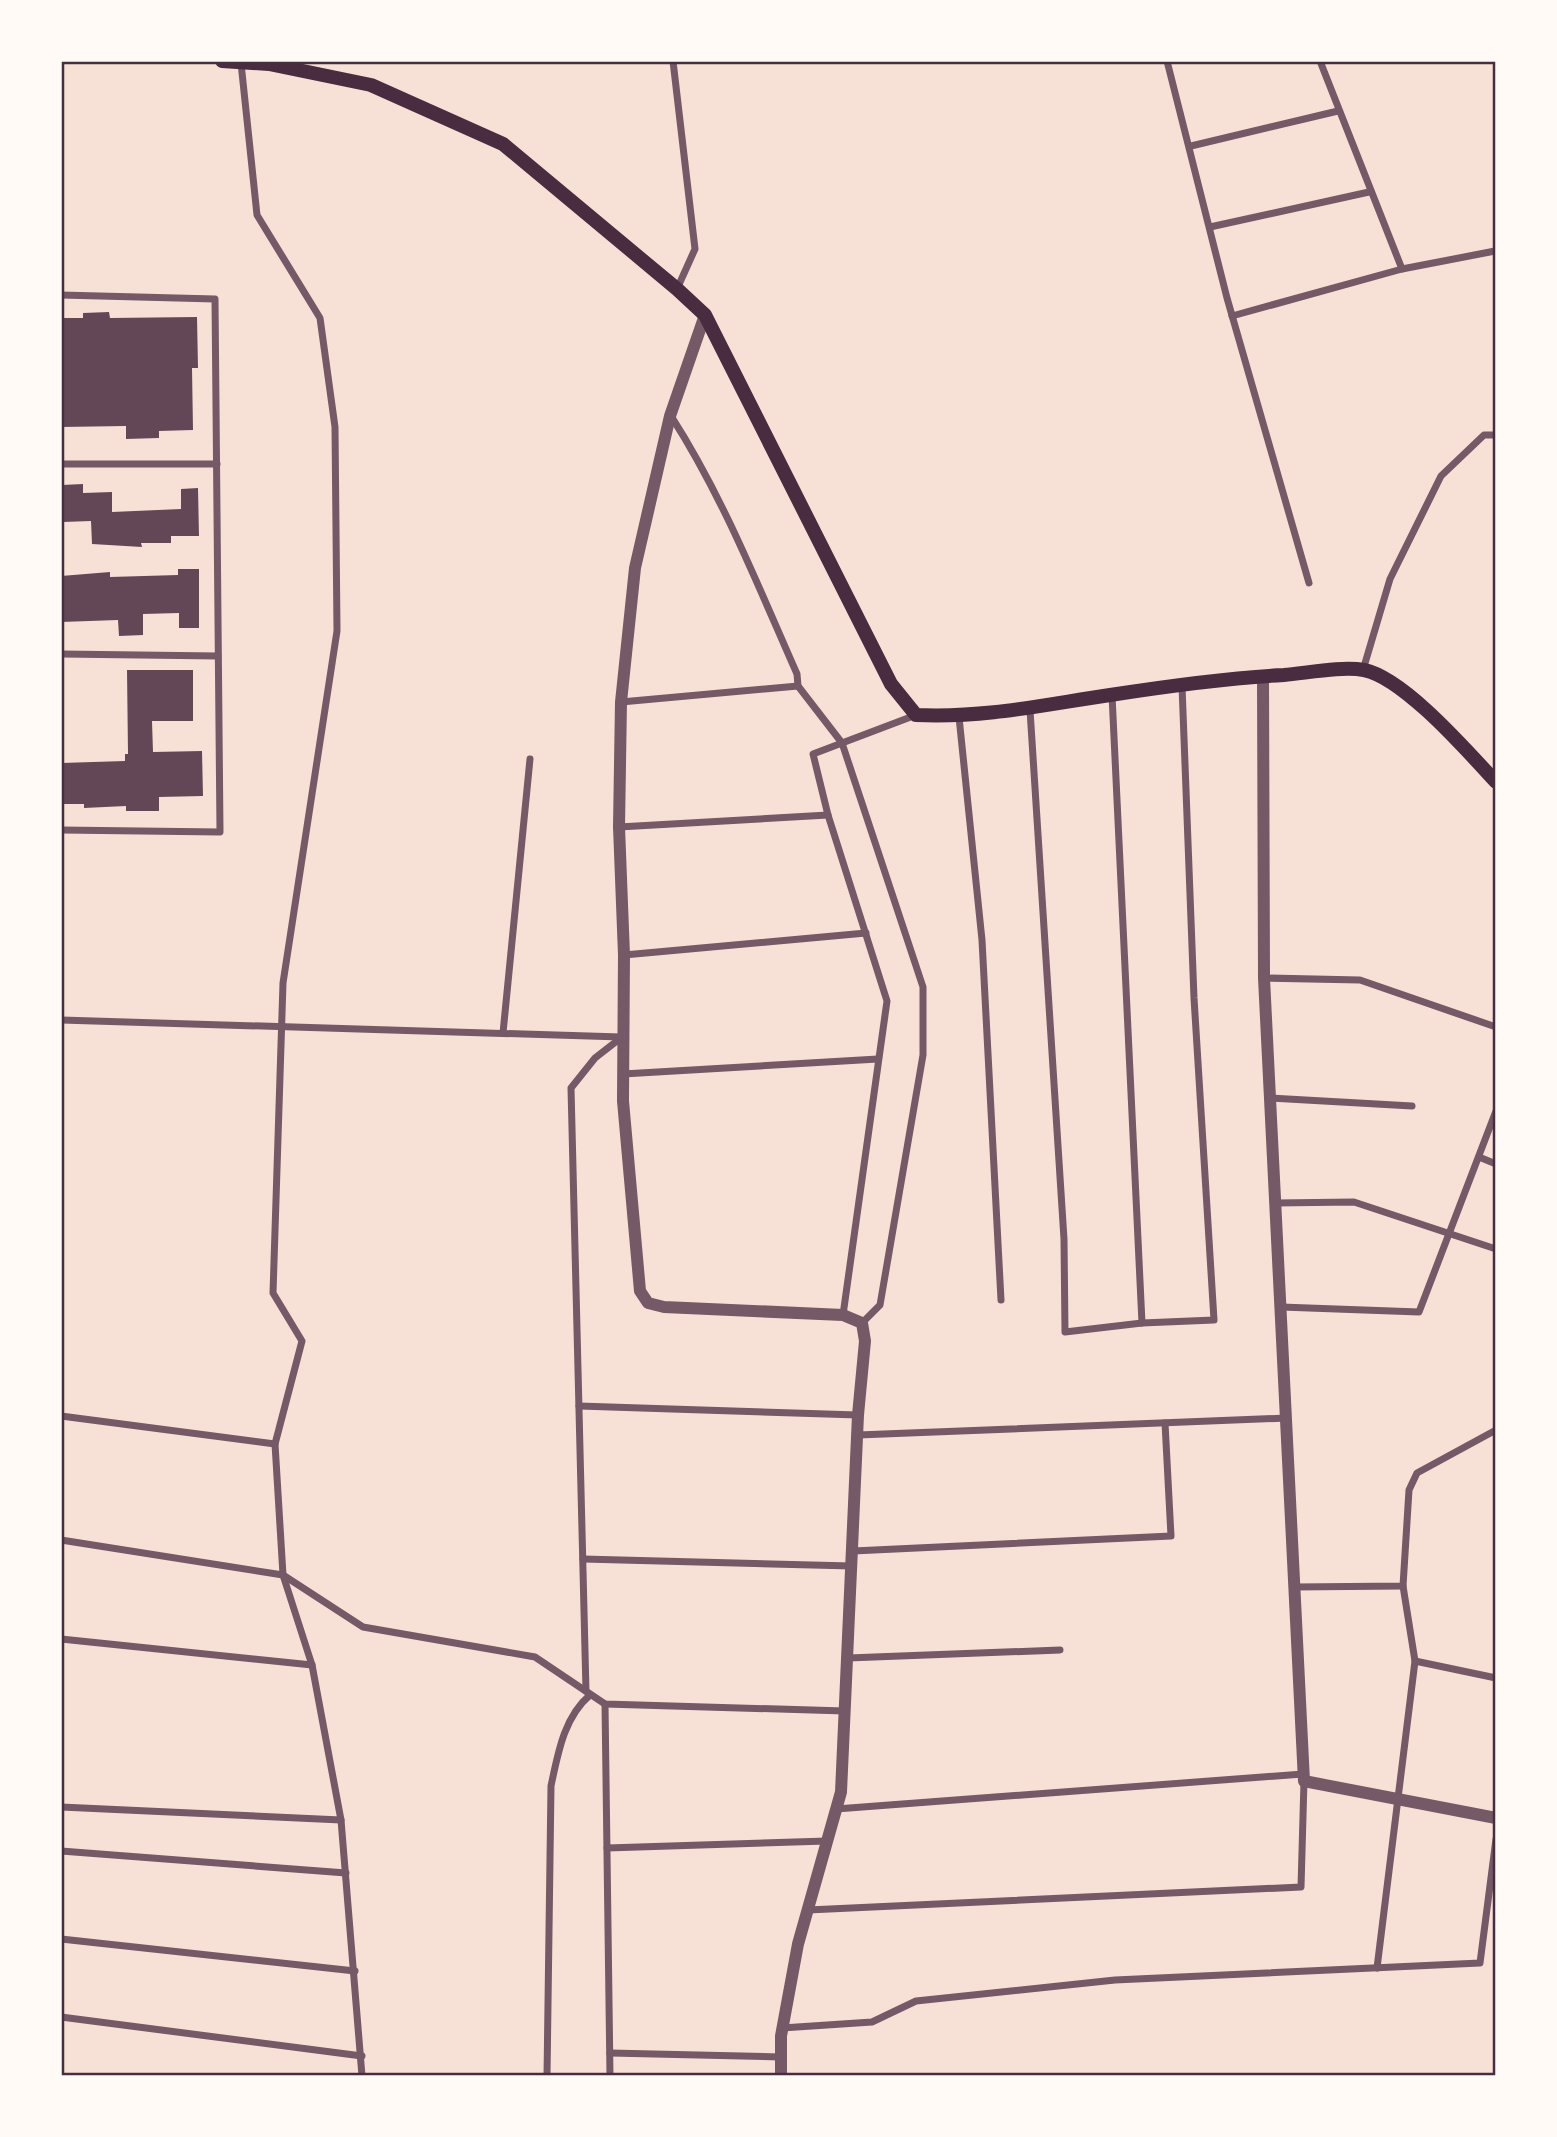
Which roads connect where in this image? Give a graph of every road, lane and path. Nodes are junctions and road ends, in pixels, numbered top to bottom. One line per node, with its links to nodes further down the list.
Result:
1 (222, 61): 5 (main road)
2 (673, 61): 12 (street)
3 (1167, 61): 7 (street)
4 (1320, 61): 6 (street)
5 (241, 62): 12 (main road); 42 (street)
6 (1338, 110): 7 (street); 8 (street)
7 (1191, 146): 9 (street)
8 (1369, 192): 9 (street); 11 (street)
9 (1210, 227): 15 (street)
10 (1495, 251): 11 (street)
11 (1402, 269): 15 (street)
12 (677, 289): 14 (main road)
13 (61, 295): 19 (street)
14 (705, 315): 16 (street); 30 (main road)
15 (1232, 316): 20 (street)
16 (670, 416): 26 (street); 28 (street)
17 (1496, 435): 23 (street)
18 (61, 464): 19 (street)
19 (217, 464): 22 (street)
20 (1309, 583)
21 (61, 654): 22 (street)
22 (218, 656): 37 (street)
23 (1363, 670): 24 (main road); 34 (main road)
24 (1263, 676): 25 (main road); 40 (street)
25 (1182, 685): 27 (main road); 60 (street)
26 (798, 686): 28 (street); 32 (street)
27 (1112, 695): 29 (main road); 60 (street)
28 (621, 702): 36 (street)
29 (1030, 710): 31 (main road); 60 (street)
30 (916, 715): 31 (main road); 32 (street)
31 (959, 717): 56 (street)
32 (842, 743): 35 (street); 59 (street)
33 (530, 759): 44 (street)
34 (1496, 782)
35 (828, 815): 36 (street); 38 (street)
36 (619, 827): 39 (street)
37 (61, 830)
38 (866, 933): 39 (street); 46 (street)
39 (624, 955): 45 (street)
40 (1264, 978): 43 (street); 48 (street)
41 (61, 1020): 42 (street)
42 (282, 1025): 44 (street); 68 (street)
43 (1496, 1027)
44 (503, 1033): 45 (street)
45 (622, 1037): 47 (street); 61 (street)
46 (878, 1059): 47 (street); 58 (street)
47 (623, 1074): 58 (street)
48 (1270, 1098): 49 (street); 53 (street)
49 (1412, 1106)
50 (1496, 1111): 51 (street)
51 (1479, 1157): 52 (street); 54 (street)
52 (1496, 1164)
53 (1275, 1203): 54 (street); 57 (street)
54 (1449, 1235): 55 (street); 57 (street)
55 (1496, 1249)
56 (1001, 1300)
57 (1281, 1307): 64 (street)
58 (843, 1315): 59 (street)
59 (862, 1323): 62 (street)
60 (1142, 1323)
61 (579, 1406): 62 (street); 71 (street)
62 (859, 1415): 67 (street)
63 (61, 1416): 68 (street)
64 (1287, 1418): 65 (street); 75 (street)
65 (1165, 1423): 67 (street); 70 (street)
66 (1496, 1430): 74 (street)
67 (858, 1435): 70 (street)
68 (275, 1444): 73 (street)
69 (61, 1540): 73 (street)
70 (853, 1551): 72 (street)
71 (583, 1559): 72 (street); 82 (street)
72 (853, 1566): 78 (street)
73 (283, 1575): 80 (street); 82 (street)
74 (1402, 1586): 75 (street); 79 (street)
75 (1295, 1587): 85 (street)
76 (61, 1639): 80 (street)
77 (1060, 1650): 78 (street)
78 (848, 1658): 84 (street)
79 (1415, 1661): 81 (street); 86 (street)
80 (312, 1665): 90 (street)
81 (1496, 1678)
82 (588, 1693): 83 (street); 106 (street)
83 (605, 1704): 84 (street); 93 (street)
84 (845, 1711): 88 (street)
85 (1304, 1777): 86 (street); 88 (street); 96 (street)
86 (1398, 1799): 89 (street); 98 (street)
87 (61, 1807): 90 (street)
88 (836, 1809): 92 (street)
89 (1496, 1818)
90 (341, 1820): 95 (street)
91 (1496, 1839): 98 (street)
92 (827, 1841): 93 (street); 96 (street)
93 (607, 1848): 102 (street)
94 (61, 1851): 95 (street)
95 (346, 1873): 99 (street)
96 (808, 1910): 101 (street)
97 (61, 1939): 99 (street)
98 (1377, 1968): 101 (street)
99 (355, 1971): 103 (street)
100 (61, 2017): 103 (street)
101 (782, 2028): 104 (street)
102 (610, 2053): 104 (street); 107 (street)
103 (362, 2056): 105 (street)
104 (781, 2057): 108 (street)
105 (362, 2076)
106 (547, 2076)
107 (610, 2076)
108 (781, 2076)

